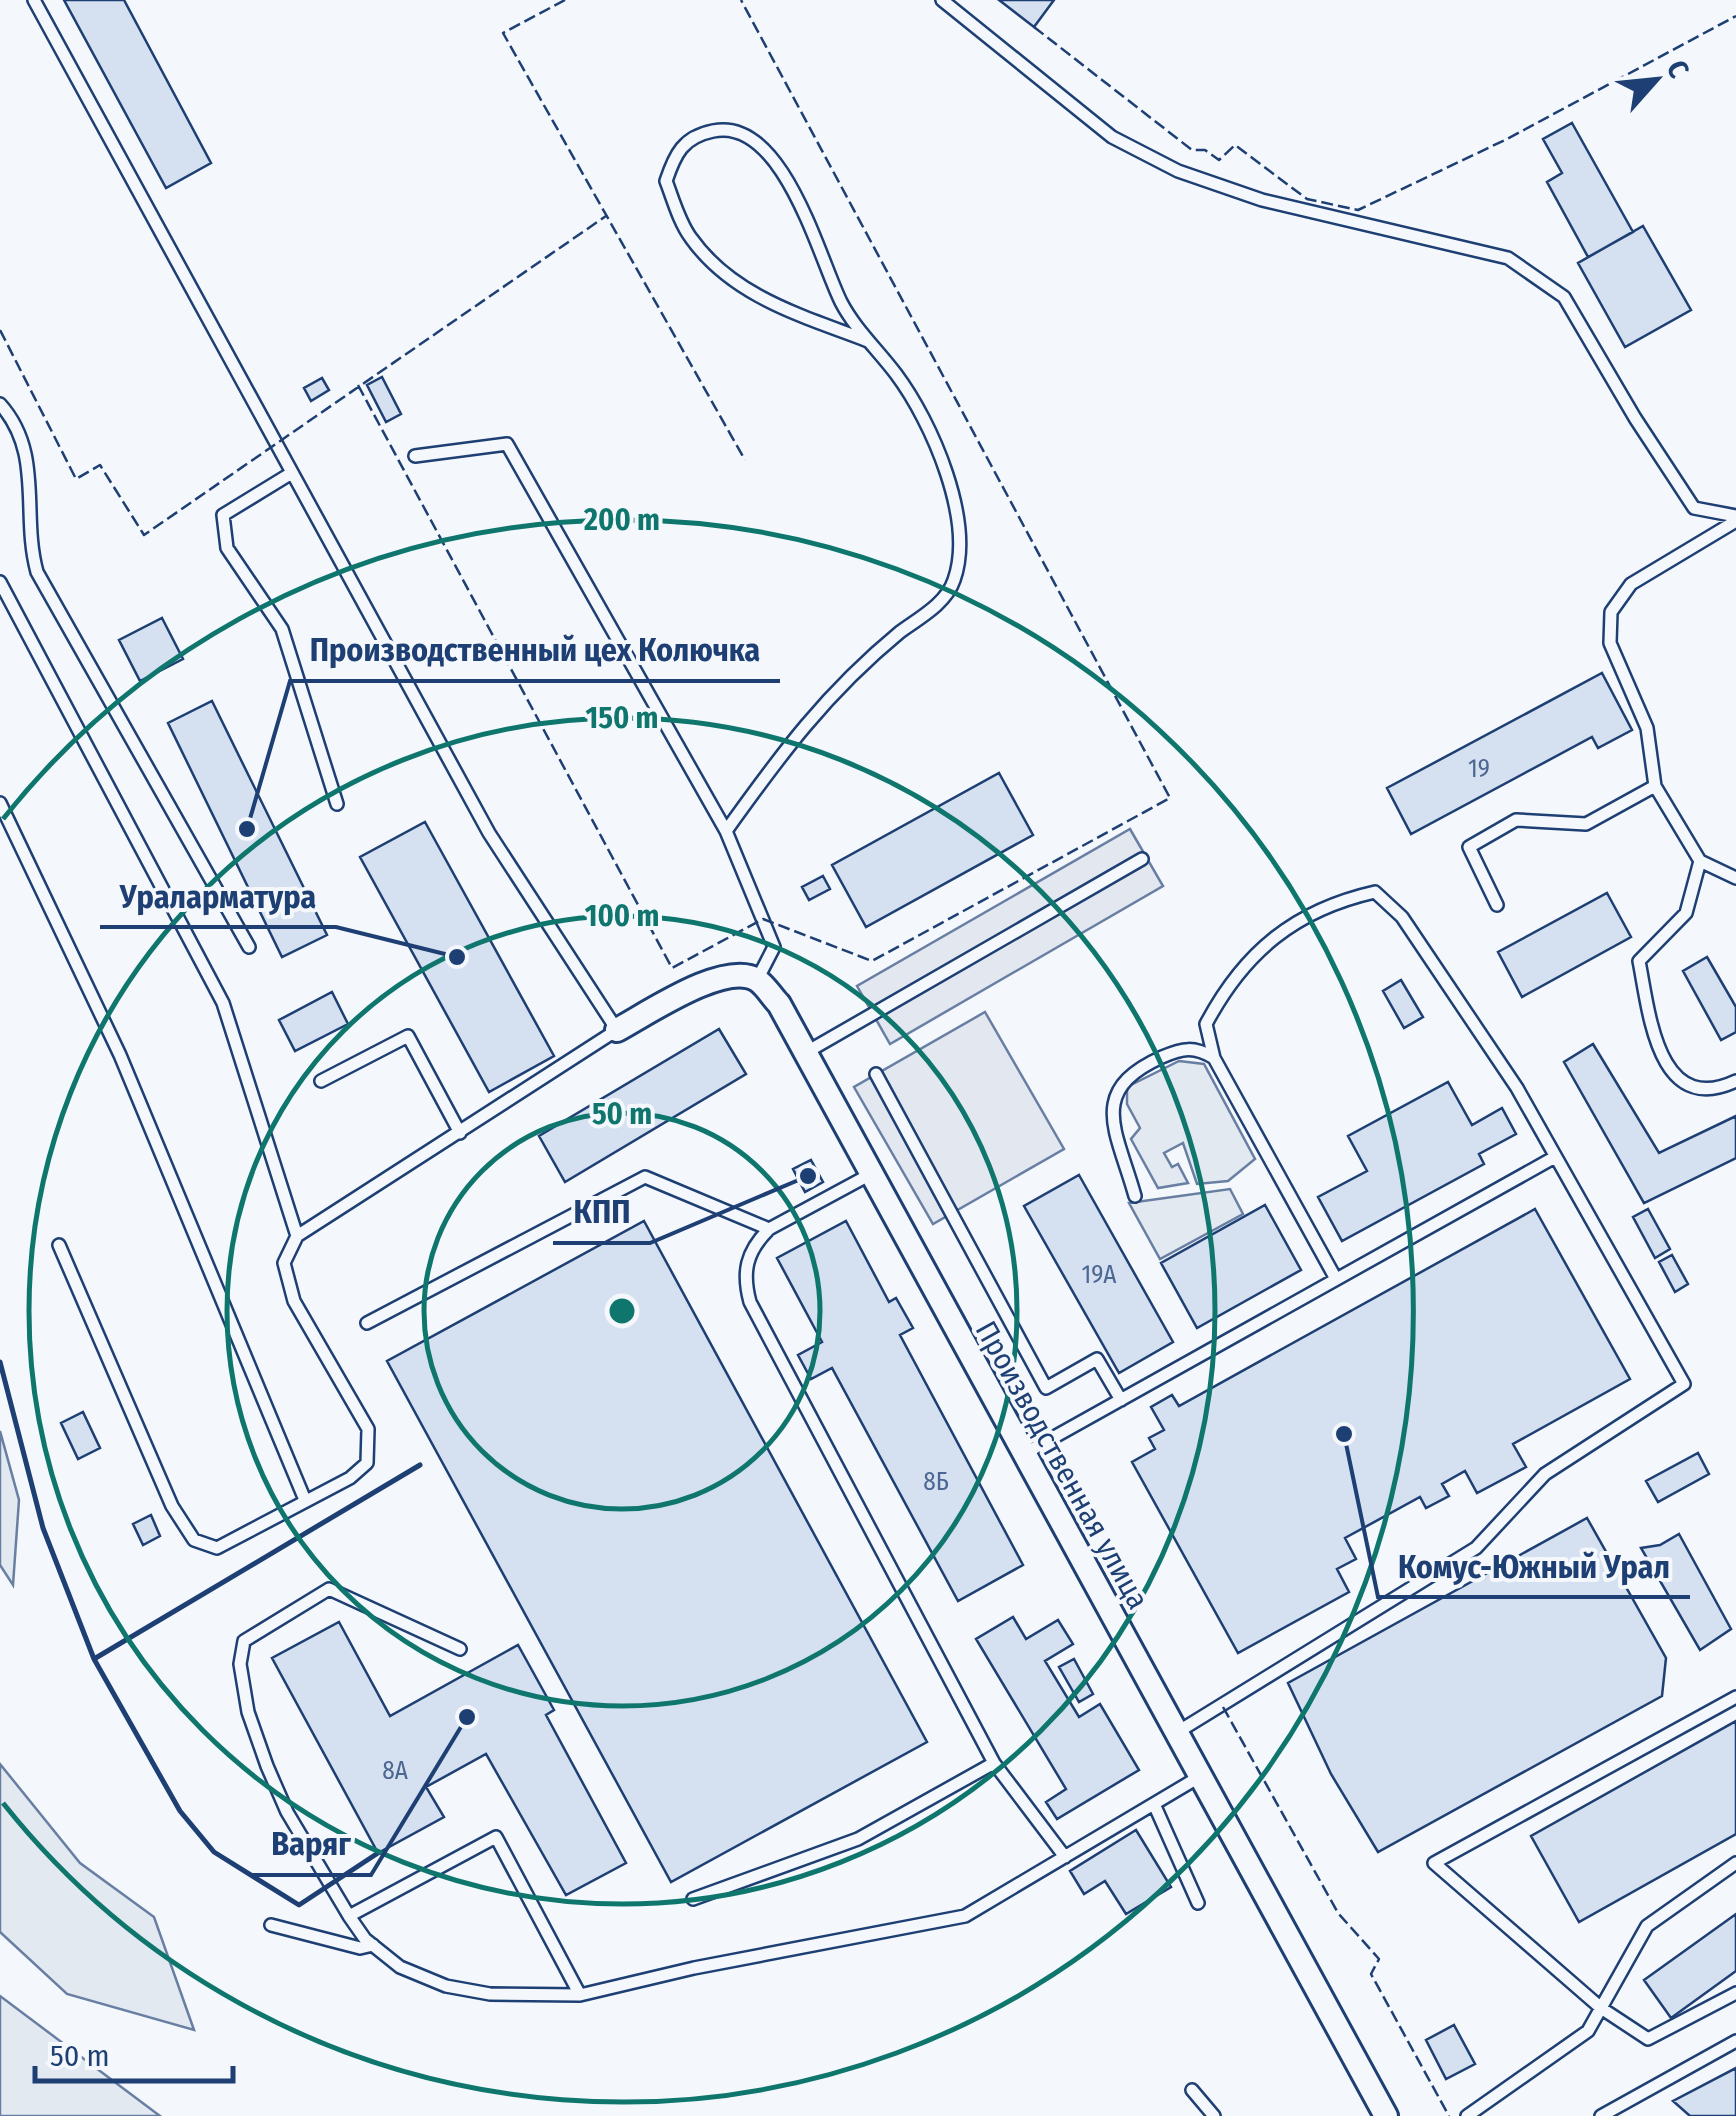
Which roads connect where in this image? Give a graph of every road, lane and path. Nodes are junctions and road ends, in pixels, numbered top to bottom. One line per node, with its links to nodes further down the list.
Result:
1 (34, 0): 6 (lane)
2 (942, 0): 7 (lane)
3 (868, 341): 3 (lane); 12 (lane)
4 (0, 404): 17 (lane)
5 (415, 456): 12 (lane)
6 (290, 474): 11 (lane); 19 (lane)
7 (1736, 518): 9 (lane)
8 (0, 582): 30 (lane)
9 (1655, 786): 14 (lane); 16 (lane)
10 (0, 802): 36 (lane)
11 (338, 804)
12 (726, 831): 18 (lane)
13 (1142, 859): 20 (lane)
14 (1700, 861): 15 (lane); 24 (lane)
15 (1736, 878)
16 (1497, 905)
17 (248, 947)
18 (757, 980): 19 (street); 20 (street, Производственная улица)
19 (617, 1030): 25 (lane)
20 (804, 1053): 27 (street, Производственная улица)
21 (1214, 1058): 26 (lane); 28 (lane); 32 (lane)
22 (876, 1074): 34 (lane)
23 (321, 1081): 25 (lane)
24 (1736, 1081)
25 (460, 1132): 30 (lane)
26 (1554, 1156): 32 (lane); 39 (lane)
27 (869, 1175): 29 (lane); 35 (street, Производственная улица)
28 (1134, 1196)
29 (769, 1229): 33 (lane); 40 (lane)
30 (298, 1236): 36 (lane)
31 (59, 1245): 36 (lane)
32 (1336, 1279): 34 (lane)
33 (366, 1323)
34 (1122, 1400): 35 (lane)
35 (1022, 1455): 39 (street, Производственная улица)
36 (305, 1500)
37 (460, 1649): 47 (lane)
38 (1736, 1697): 52 (lane)
39 (1176, 1734): 41 (street, Производственная улица)
40 (994, 1763): 43 (lane); 45 (lane)
41 (1199, 1777): 42 (lane); 56 (street, Производственная улица)
42 (1154, 1804): 43 (lane); 46 (lane)
43 (1064, 1857): 51 (lane)
44 (1736, 1863): 52 (lane)
45 (693, 1899)
46 (1198, 1904)
47 (349, 1916): 49 (lane); 51 (lane)
48 (270, 1925): 49 (lane)
49 (373, 1946): 51 (lane)
50 (1736, 1993): 52 (lane)
51 (580, 1996)
52 (1601, 2008): 57 (lane)
53 (1736, 2041): 58 (lane)
54 (1192, 2090): 55 (lane)
55 (1214, 2116)
56 (1386, 2116)
57 (1467, 2116)
58 (1601, 2116)

